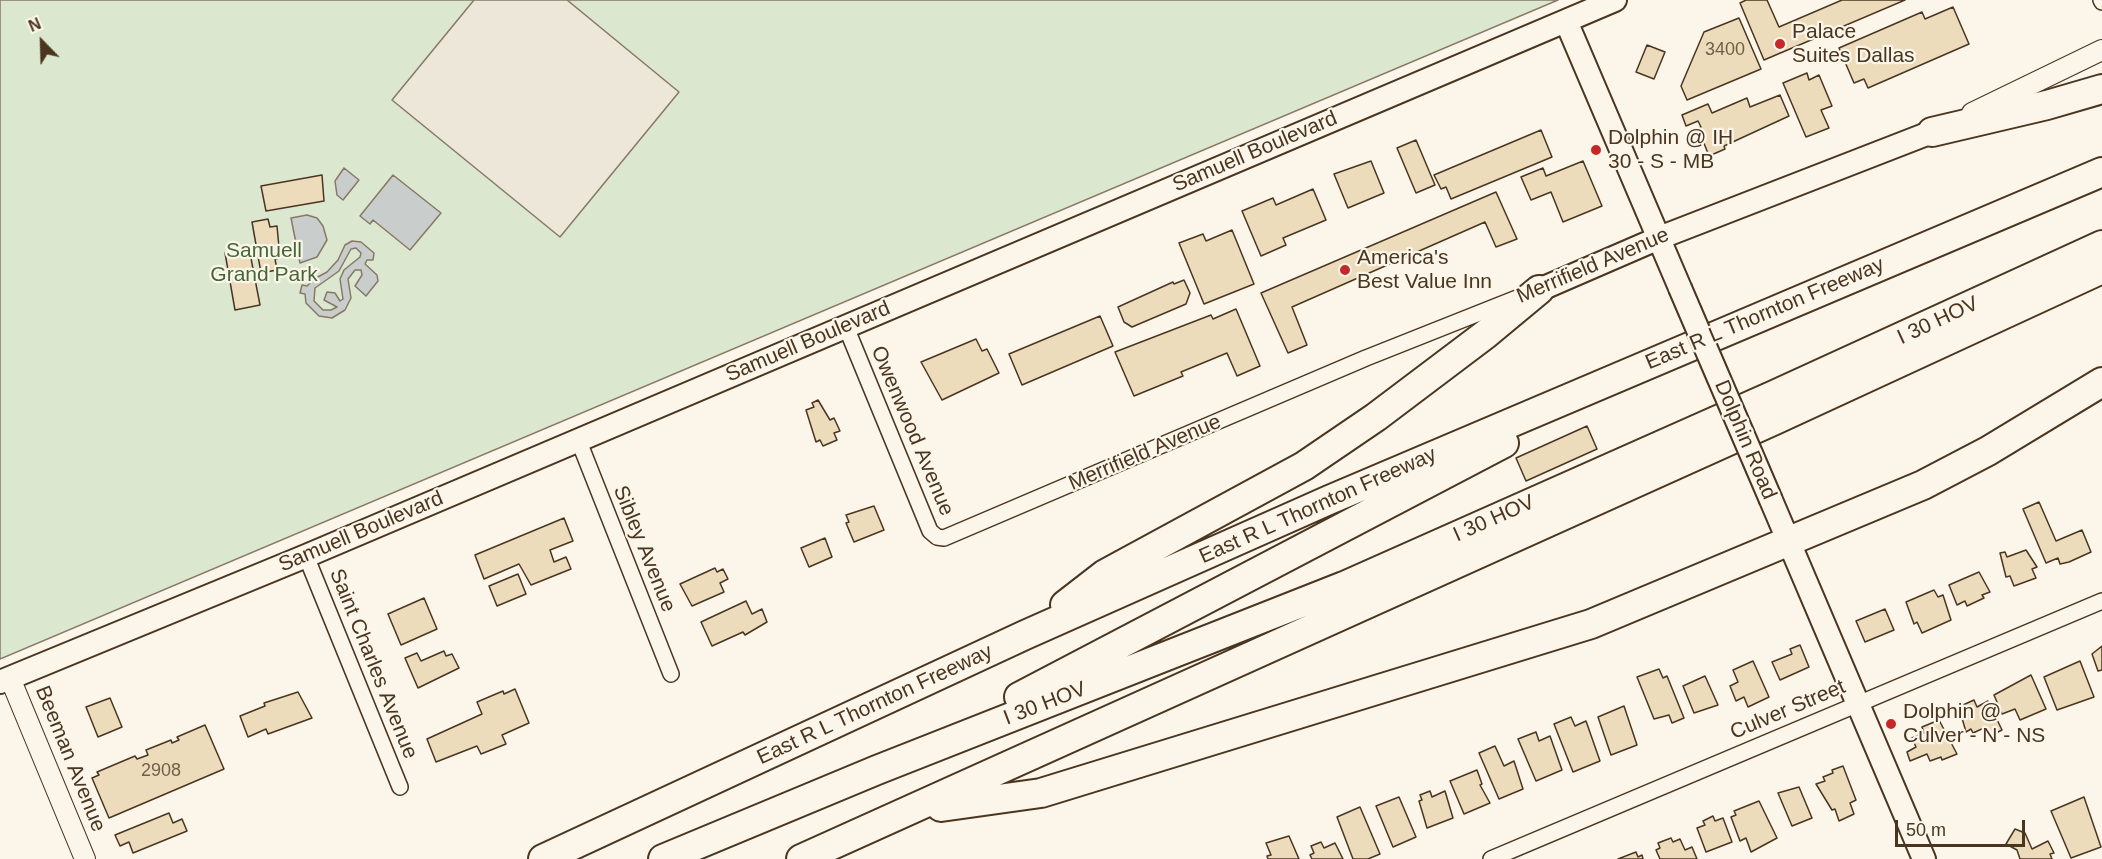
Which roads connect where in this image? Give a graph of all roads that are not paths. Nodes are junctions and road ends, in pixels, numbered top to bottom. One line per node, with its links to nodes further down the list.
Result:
1 (1615, 0): 2 (main road, Samuell Boulevard)
2 (1566, 21): 7 (main road, Dolphin Road); 11 (main road, Samuell Boulevard)
3 (2102, 50): 5 (street, Merrifield Avenue)
4 (2102, 89): 5 (highway)
5 (1932, 132): 7 (main road, Merrifield Avenue)
6 (2102, 171): 12 (highway, East R L Thornton Freeway)
7 (1659, 238): 10 (main road, Merrifield Avenue); 16 (main road, Dolphin Road, bridge)
8 (2102, 245): 24 (highway, I 30 HOV)
9 (2102, 269): 17 (highway)
10 (1539, 290): 15 (street, Merrifield Avenue); 20 (highway)
11 (846, 327): 14 (main road, Samuell Boulevard); 15 (street, Owenwood Avenue)
12 (1681, 349): 20 (highway, East R L Thornton Freeway); 24 (highway)
13 (2102, 382): 16 (highway)
14 (578, 439): 18 (main road, Samuell Boulevard); 21 (street, Sibley Avenue)
15 (950, 536)
16 (1788, 540): 23 (main road, Dolphin Road); 26 (highway)
17 (1494, 547): 24 (highway); 26 (highway)
18 (306, 556): 22 (main road, Samuell Boulevard); 25 (street, Saint Charles Avenue)
19 (2102, 601): 23 (street, Culver Street)
20 (1025, 635): 28 (highway, East R L Thornton Freeway)
21 (671, 674)
22 (5, 680): 27 (street, Beeman Avenue)
23 (1857, 704): 32 (street, Culver Street); 33 (main road, Dolphin Road)
24 (877, 770): 29 (highway, I 30 HOV); 30 (highway, I 30 HOV)
25 (400, 787)
26 (909, 811): 31 (highway)
27 (85, 859)
28 (543, 859)
29 (663, 859)
30 (703, 859)
31 (801, 859)
32 (1491, 859)
33 (1924, 859)

